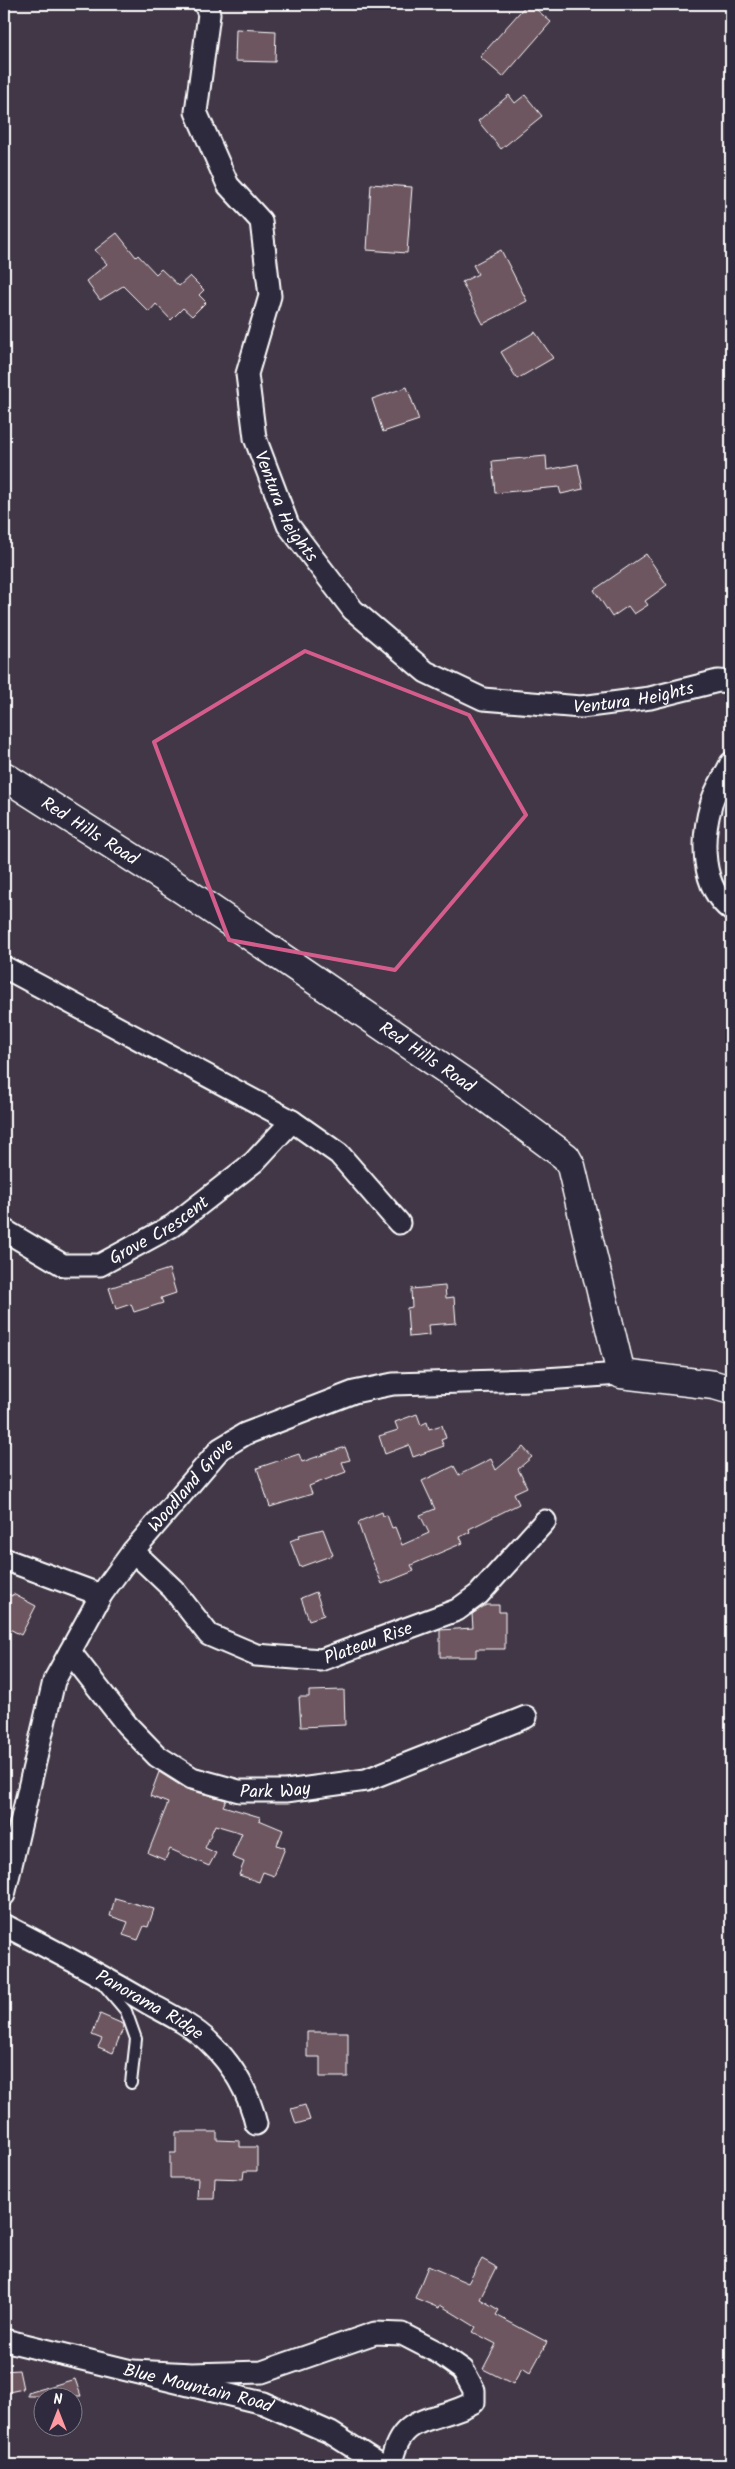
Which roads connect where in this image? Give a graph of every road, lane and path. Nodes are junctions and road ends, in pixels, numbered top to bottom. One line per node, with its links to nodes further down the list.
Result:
1 (205, 4): 2 (street, Ventura Heights)
2 (731, 682)
3 (731, 763): 5 (street)
4 (4, 776): 10 (main road, Red Hills Road)
5 (731, 910)
6 (4, 967): 7 (street)
7 (292, 1120): 8 (street); 9 (street, Grove Crescent)
8 (399, 1224)
9 (4, 1230)
10 (621, 1374): 11 (main road); 13 (street, Woodland Grove)
11 (731, 1390)
12 (545, 1521): 13 (street, Plateau Rise)
13 (133, 1551): 15 (street, Woodland Grove)
14 (4, 1559): 15 (street)
15 (101, 1595): 16 (street, Woodland Grove)
16 (70, 1652): 17 (street, Park Way); 18 (street, Woodland Grove)
17 (526, 1717)
18 (4, 1895)
19 (4, 1925): 20 (street, Panorama Ridge)
20 (93, 1971): 21 (lane); 22 (street, Panorama Ridge)
21 (131, 2083)
22 (256, 2124)
23 (4, 2340): 24 (street, Blue Mountain Road)
24 (133, 2371): 25 (street, Blue Mountain Road); 26 (street)
25 (381, 2465)
26 (391, 2465)

